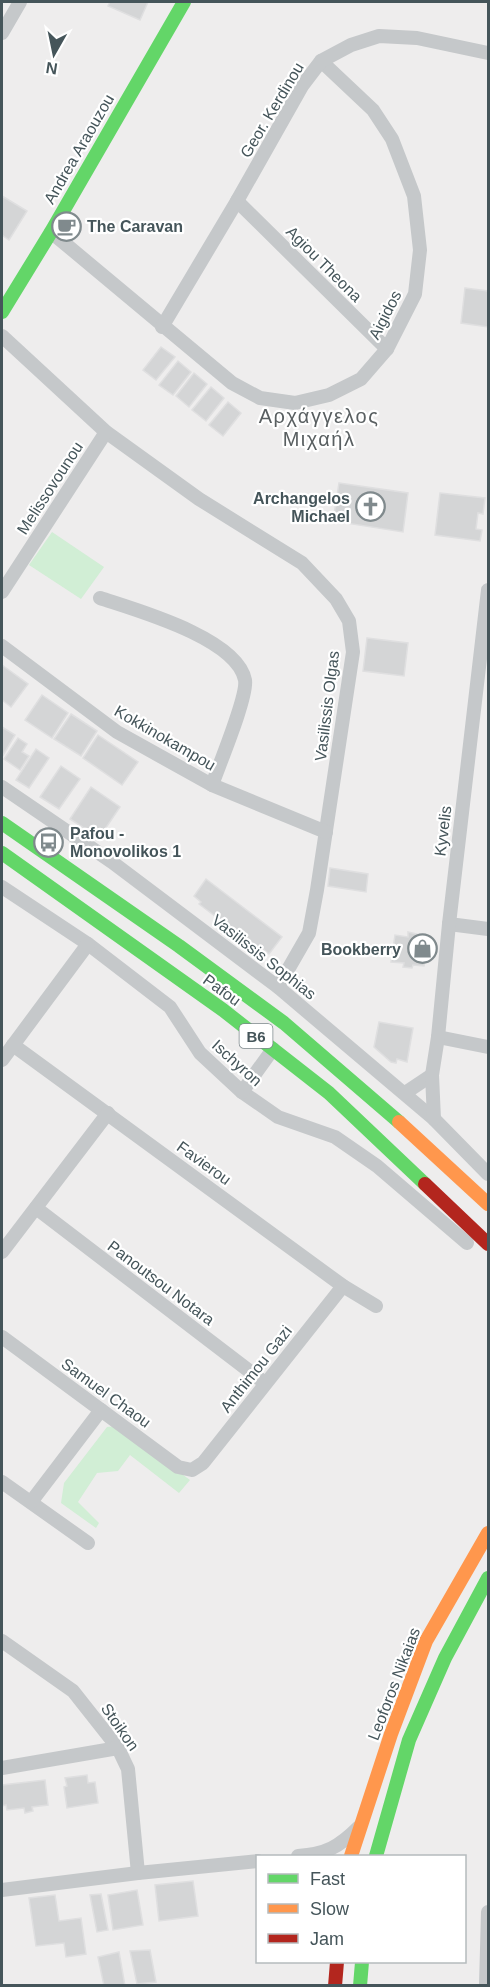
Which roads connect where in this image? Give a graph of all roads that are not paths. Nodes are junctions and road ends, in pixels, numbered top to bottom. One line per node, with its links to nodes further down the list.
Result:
1 (20, 2): 3 (street)
2 (184, 2): 7 (main road, Andrea Araouzou)
3 (2, 33)
4 (489, 53): 5 (street, Geor. Kerdinou)
5 (321, 61): 6 (street, Geor. Kerdinou); 11 (street, Aigidos)
6 (237, 201): 9 (street, Geor. Kerdinou); 11 (street, Agiou Theona)
7 (51, 232): 8 (main road, Andrea Araouzou); 9 (street, Aigidos)
8 (2, 312)
9 (162, 327): 11 (street, Aigidos)
10 (2, 336): 12 (street, Vasilissis Olgas)
11 (387, 350)
12 (106, 432): 14 (street, Melissovounou); 20 (street, Vasilissis Olgas)
13 (489, 590): 23 (street, Kyvelis)
14 (2, 592)
15 (100, 598): 17 (street)
16 (2, 646): 17 (street, Kokkinokampou)
17 (212, 785): 20 (street, Kokkinokampou)
18 (2, 787): 26 (street, Vasilissis Sophias)
19 (2, 823): 39 (main road, Pafou / B6)
20 (326, 832): 26 (street, Vasilissis Olgas)
21 (2, 853): 30 (main road, Pafou / B6)
22 (2, 887): 25 (street, Ischyron)
23 (449, 924): 24 (street); 27 (street, Kyvelis)
24 (489, 929)
25 (88, 944): 28 (street); 33 (street, Ischyron)
26 (278, 987): 34 (street, Vasilissis Sophias)
27 (438, 1037): 29 (street); 32 (street, Kyvelis)
28 (13, 1046): 31 (street); 35 (street, Favierou)
29 (489, 1047)
30 (273, 1049): 33 (street); 43 (main road, Pafou / B6)
31 (2, 1060)
32 (432, 1075): 34 (street); 36 (street, Kyvelis)
33 (242, 1092): 42 (street, Ischyron)
34 (405, 1092): 36 (street, Vasilissis Sophias)
35 (108, 1113): 41 (street); 45 (street, Favierou)
36 (434, 1119): 37 (street, Vasilissis Sophias)
37 (458, 1144): 38 (street, Vasilissis Sophias); 39 (street)
38 (489, 1174)
39 (458, 1176): 40 (main road, Pafou / B6)
40 (489, 1204)
41 (36, 1208): 44 (street); 48 (street, Panoutsou Notara)
42 (467, 1243)
43 (489, 1244)
44 (2, 1252)
45 (343, 1286): 46 (street, Favierou); 48 (street, Anthimou Gazi)
46 (376, 1306)
47 (2, 1337): 49 (street, Samuel Chaou)
48 (265, 1383): 50 (street, Anthimou Gazi)
49 (101, 1410): 50 (street, Samuel Chaou); 52 (street)
50 (192, 1470)
51 (2, 1482): 52 (street)
52 (31, 1502): 54 (street)
53 (489, 1533): 59 (main road, Leoforos Nikaias)
54 (88, 1543)
55 (489, 1578): 62 (main road)
56 (2, 1641): 57 (street, Stoikon)
57 (118, 1748): 58 (street); 64 (street, Stoikon)
58 (2, 1768)
59 (360, 1826): 60 (street); 61 (main road, Leoforos Nikaias)
60 (318, 1855)
61 (352, 1855)
62 (377, 1855)
63 (256, 1861): 64 (street)
64 (138, 1873): 65 (street)
65 (2, 1890)
66 (489, 1912): 71 (street)
67 (337, 1963): 69 (main road)
68 (362, 1963): 70 (main road)
69 (335, 1986)
70 (360, 1986)
71 (486, 1986)

